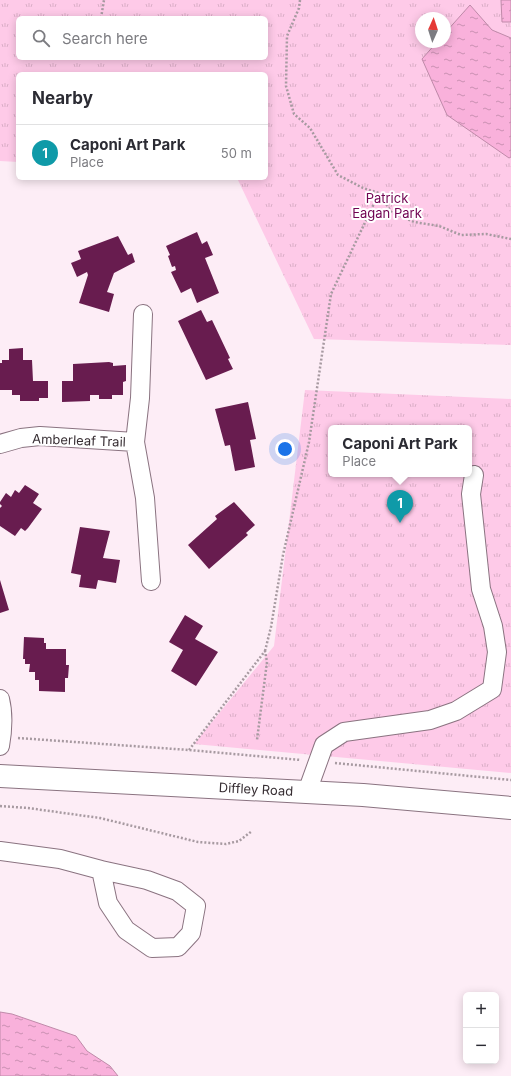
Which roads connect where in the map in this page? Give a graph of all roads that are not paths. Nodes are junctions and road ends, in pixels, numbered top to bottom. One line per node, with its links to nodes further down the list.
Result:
1 (142, 314): 2 (street)
2 (135, 442): 3 (street, Amberleaf Trail); 5 (street)
3 (0, 444)
4 (474, 475): 9 (street)
5 (152, 581)
6 (0, 698): 7 (street)
7 (1, 742)
8 (0, 776): 9 (main road, Diffley Road)
9 (307, 792): 10 (main road, Diffley Road)
10 (511, 808)
11 (0, 851): 12 (street)
12 (101, 870): 12 (street)

